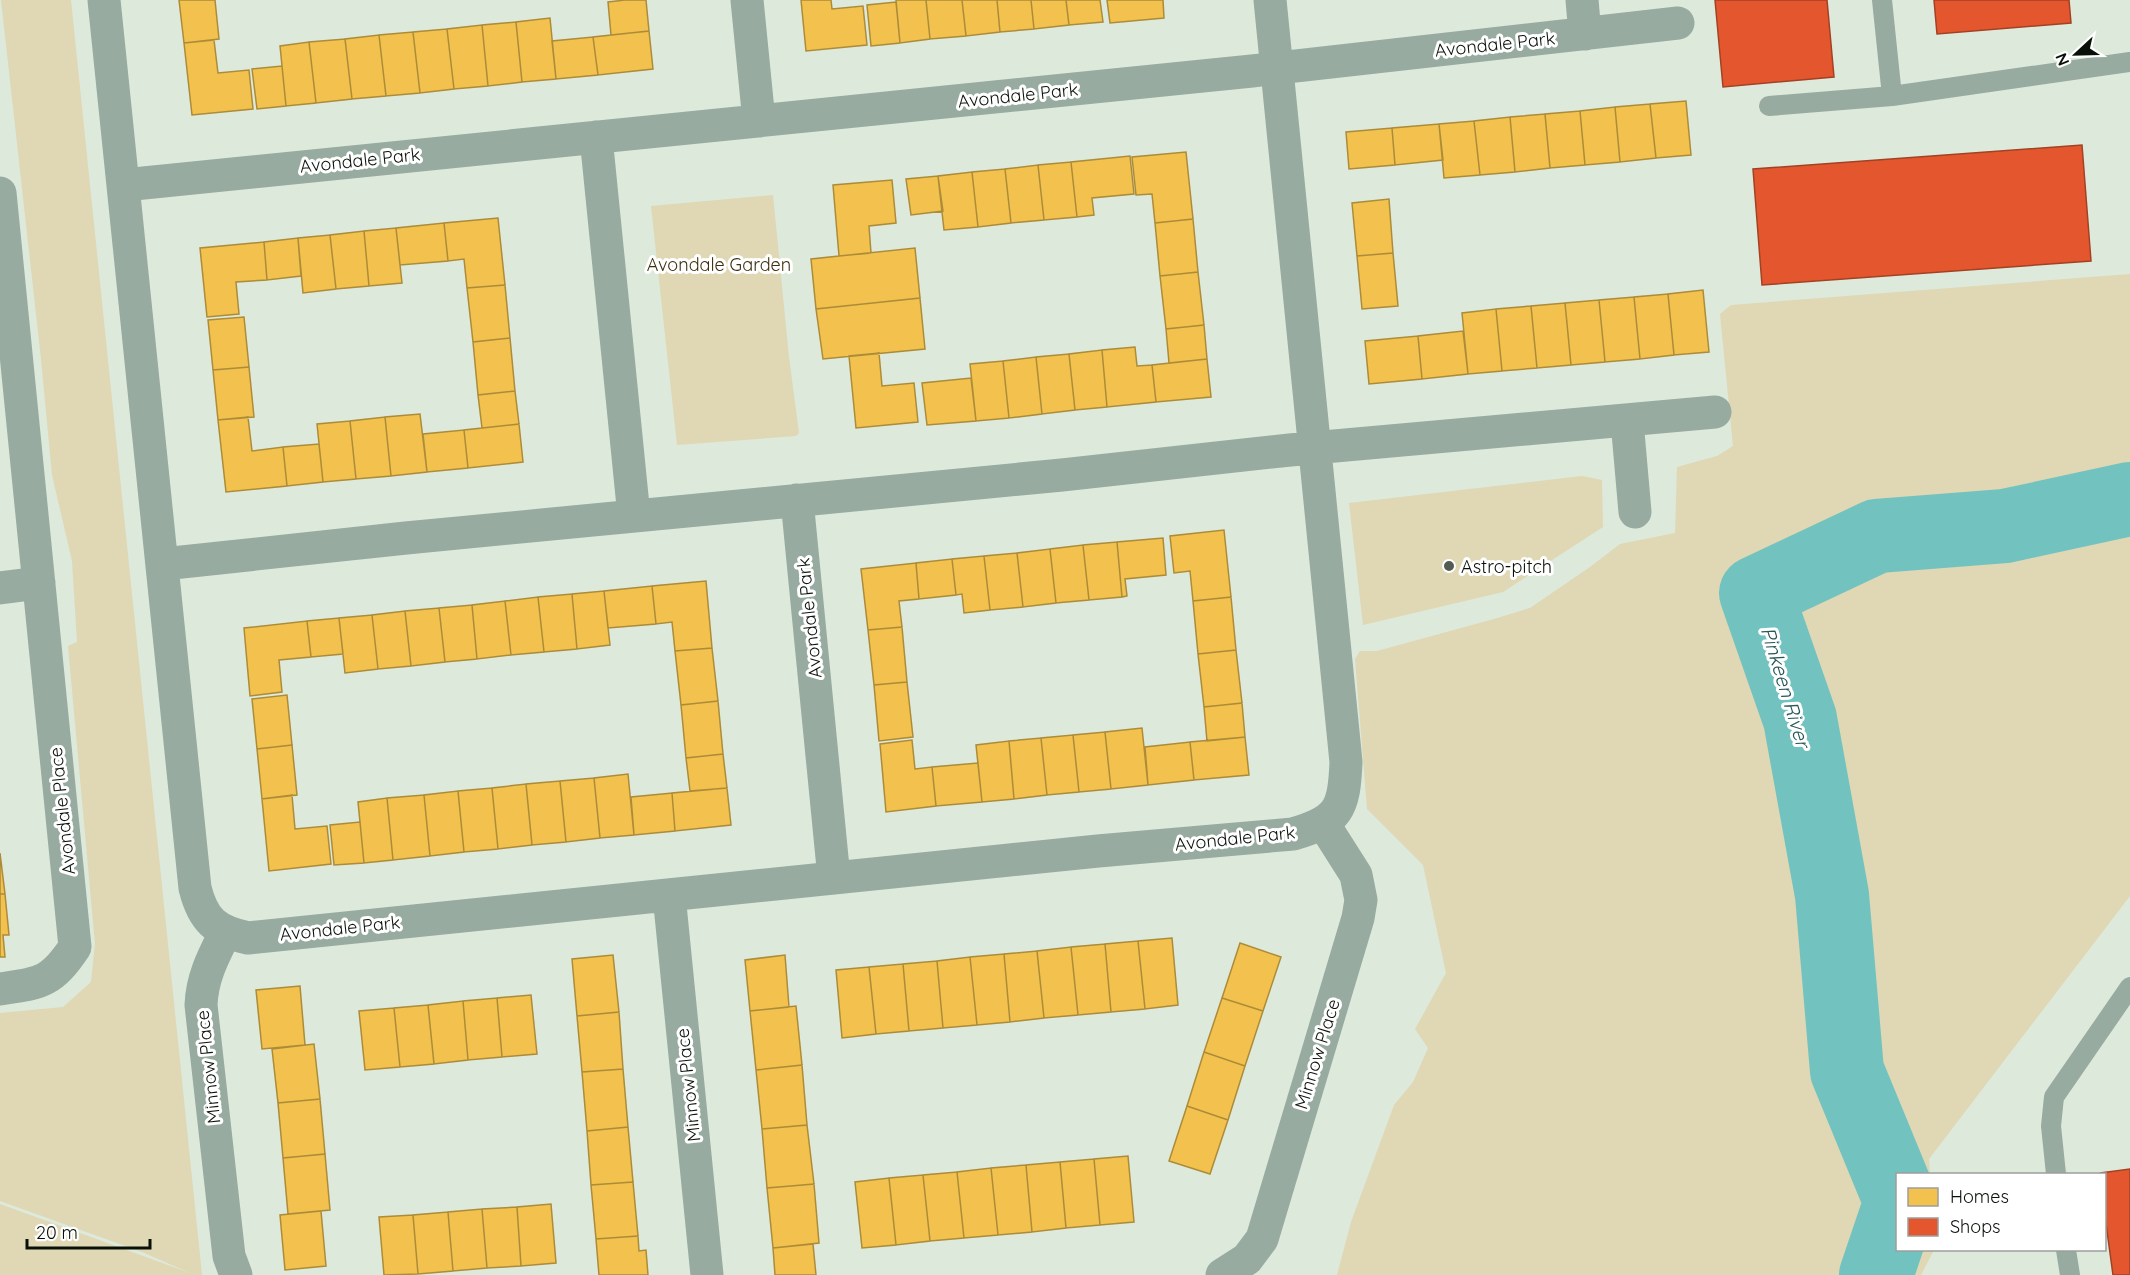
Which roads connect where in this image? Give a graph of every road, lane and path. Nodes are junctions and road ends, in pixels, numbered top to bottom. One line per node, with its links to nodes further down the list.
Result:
1 (104, 0): 14 (street)
2 (747, 0): 12 (street)
3 (1270, 0): 9 (street, Avondale Park)
4 (1582, 0): 7 (street)
5 (1882, 0): 10 (lane)
6 (1678, 23): 7 (street, Avondale Park)
7 (1585, 34): 9 (street, Avondale Park)
8 (2130, 62): 10 (lane)
9 (1276, 68): 12 (street, Avondale Park); 18 (street, Avondale Park)
10 (1892, 96): 11 (lane)
11 (1769, 106)
12 (759, 121): 13 (street, Avondale Park)
13 (596, 137): 14 (street, Avondale Park); 21 (street)
14 (124, 185): 22 (street)
15 (0, 193): 23 (street, Avondale Place)
16 (1715, 412): 17 (street)
17 (1627, 421): 18 (street); 20 (street)
18 (1314, 448): 19 (street); 25 (street, Avondale Park)
19 (797, 500): 21 (street); 26 (street, Avondale Park)
20 (1635, 512)
21 (634, 516): 22 (street)
22 (163, 564): 28 (street)
23 (39, 583): 24 (street); 29 (street, Avondale Place)
24 (0, 588)
25 (1323, 823): 26 (street, Avondale Park); 35 (street, Minnow Place)
26 (834, 878): 27 (street, Avondale Park)
27 (669, 895): 28 (street, Avondale Park); 34 (street, Minnow Place)
28 (225, 933): 33 (street, Minnow Place)
29 (0, 989)
30 (2128, 991): 31 (lane)
31 (2056, 1173)
32 (2066, 1251): 36 (lane)
33 (236, 1275)
34 (707, 1275)
35 (1222, 1275)
36 (2070, 1275)

